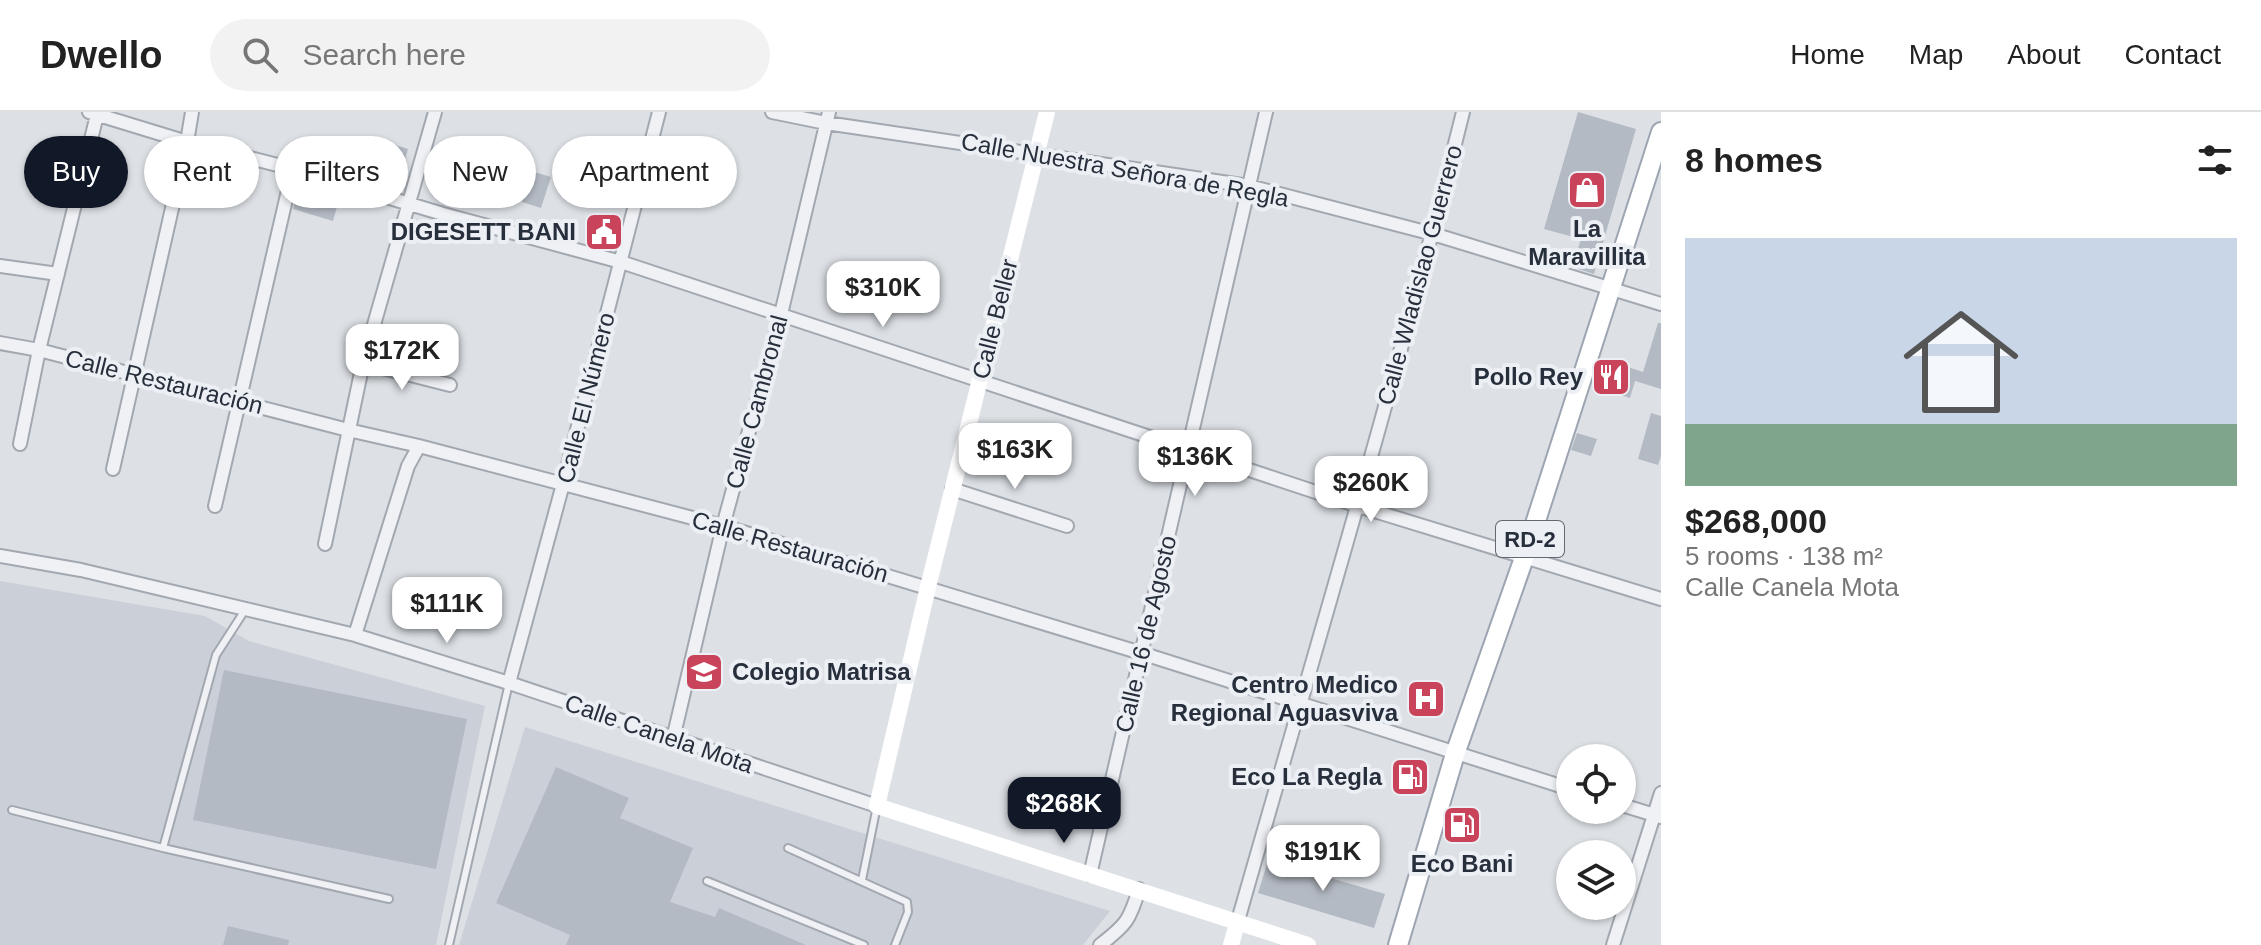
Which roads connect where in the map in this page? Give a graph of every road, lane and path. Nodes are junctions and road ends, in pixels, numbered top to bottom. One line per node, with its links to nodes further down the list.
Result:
1 (192, 112): 12 (street)
2 (435, 112): 15 (street)
3 (659, 112): 19 (street, Calle El Número)
4 (772, 112): 9 (street, Calle Nuestra Señora de Regla)
5 (1047, 112): 13 (main road, Calle Beller)
6 (1266, 112): 14 (street, Calle 16 de Agosto)
7 (1463, 112): 18 (street, Calle Wladislao Guerrero)
8 (93, 113): 11 (street); 21 (street)
9 (827, 117): 13 (street, Calle Nuestra Señora de Regla); 24 (street, Calle Cambronal)
10 (1661, 132): 22 (main road, RD-2)
11 (168, 136)
12 (188, 136)
13 (1038, 153): 14 (street, Calle Nuestra Señora de Regla); 29 (main road, Calle Beller)
14 (1249, 186): 18 (street, Calle Nuestra Señora de Regla); 35 (street, Calle 16 de Agosto)
15 (409, 202): 19 (street); 27 (street)
16 (172, 208): 28 (street)
17 (284, 208): 31 (street)
18 (1433, 234): 22 (street, Calle Nuestra Señora de Regla); 40 (street, Calle Wladislao Guerrero)
19 (621, 262): 24 (street); 37 (street, Calle El Número)
20 (0, 266): 21 (street)
21 (58, 274): 26 (street)
22 (1610, 289): 23 (street, Calle Nuestra Señora de Regla); 45 (main road, RD-2)
23 (1661, 304)
24 (781, 314): 29 (street); 41 (street, Calle Cambronal)
25 (0, 343): 26 (street, Calle Restauración)
26 (39, 350): 28 (street, Calle Restauración); 33 (street)
27 (363, 363): 30 (street); 32 (street)
28 (135, 374): 31 (street, Calle Restauración); 36 (street)
29 (979, 380): 35 (street); 38 (main road, Calle Beller)
30 (450, 385)
31 (238, 402): 32 (street, Calle Restauración); 39 (street)
32 (348, 430): 34 (street, Calle Restauración); 43 (street)
33 (20, 444)
34 (419, 446): 37 (street, Calle Restauración); 49 (street)
35 (1188, 450): 40 (street); 50 (street, Calle 16 de Agosto)
36 (113, 469)
37 (563, 484): 41 (street, Calle Restauración); 51 (street, Calle El Número)
38 (952, 489): 42 (street); 46 (main road, Calle Beller)
39 (215, 506)
40 (1358, 506): 45 (street); 52 (street, Calle Wladislao Guerrero)
41 (723, 526): 46 (street, Calle Restauración); 53 (street, Calle Cambronal)
42 (1067, 526)
43 (325, 544)
44 (0, 556): 48 (street, Calle Canela Mota)
45 (1524, 558): 47 (street); 54 (main road, RD-2)
46 (928, 587): 50 (street, Calle Restauración); 57 (main road, Calle Beller)
47 (1661, 599)
48 (245, 610): 49 (street, Calle Canela Mota); 61 (lane)
49 (355, 635): 51 (street, Calle Canela Mota)
50 (1141, 653): 52 (street, Calle Restauración); 63 (street, Calle 16 de Agosto)
51 (509, 683): 53 (street, Calle Canela Mota); 69 (lane)
52 (1299, 705): 54 (street, Calle Restauración); 68 (street, Calle Wladislao Guerrero)
53 (673, 739): 57 (street, Calle Canela Mota)
54 (1455, 754): 55 (street, Calle Restauración); 75 (main road, RD-2)
55 (1556, 785)
56 (1661, 793): 60 (street)
57 (877, 806): 63 (main road, Calle Canela Mota); 64 (lane)
58 (1636, 809): 60 (street)
59 (12, 810): 61 (lane)
60 (1657, 816): 76 (street)
61 (163, 848): 67 (lane)
62 (788, 848): 64 (lane)
63 (1090, 875): 66 (main road, Calle Canela Mota)
64 (862, 880): 71 (lane)
65 (707, 881): 70 (lane)
66 (1139, 889): 68 (main road, Calle Canela Mota); 72 (street)
67 (389, 899)
68 (1237, 924): 73 (main road, Calle Wladislao Guerrero); 74 (main road, Calle Canela Mota)
69 (449, 945)
70 (864, 945)
71 (895, 945)
72 (1100, 945)
73 (1231, 945)
74 (1308, 945)
75 (1398, 945)
76 (1613, 945)

